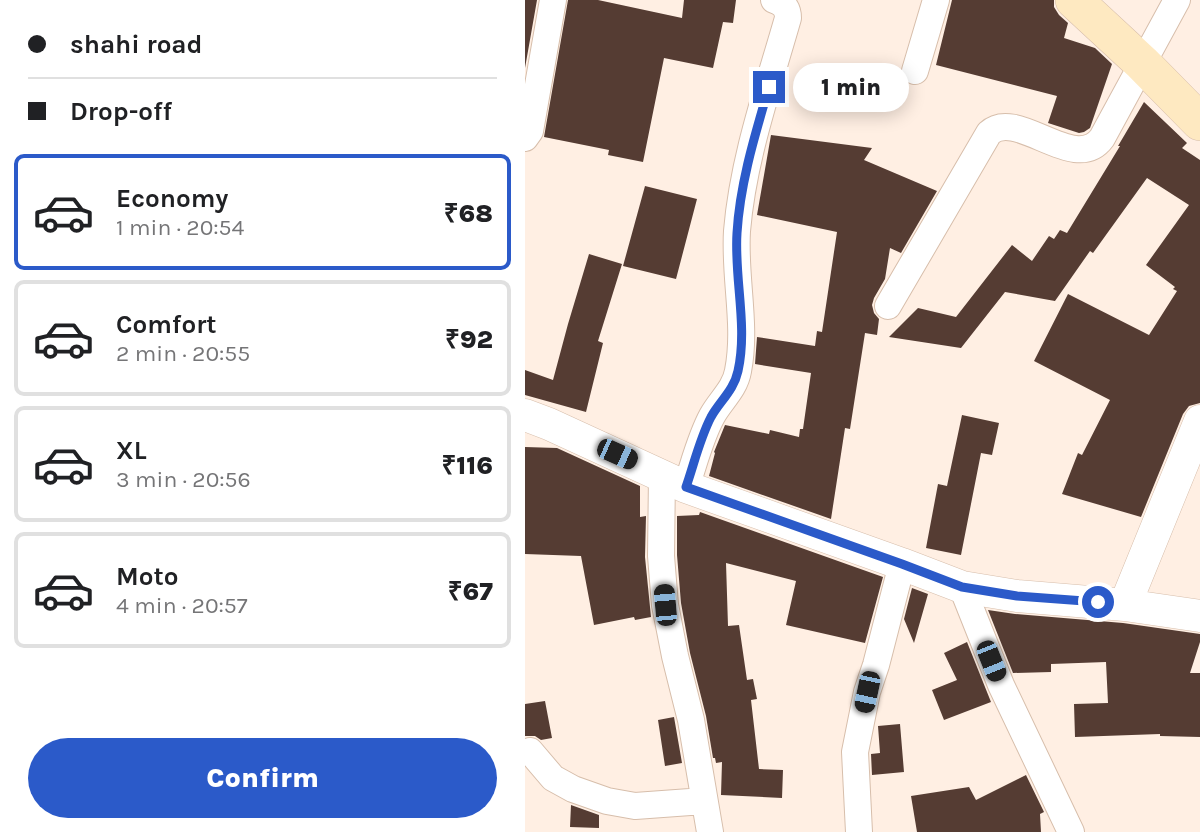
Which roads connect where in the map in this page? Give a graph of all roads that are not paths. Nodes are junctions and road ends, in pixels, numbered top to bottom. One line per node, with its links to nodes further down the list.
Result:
1 (553, 0): 9 (street)
2 (774, 0): 13 (street)
3 (936, 0): 7 (street)
4 (1074, 0): 6 (main road)
5 (1177, 0): 6 (street)
6 (1142, 63): 8 (main road); 10 (street)
7 (915, 71)
8 (1200, 121)
9 (525, 138)
10 (888, 306)
11 (525, 415): 13 (street)
12 (1200, 421): 16 (street)
13 (674, 481): 14 (street); 19 (street)
14 (902, 564): 15 (street); 21 (street)
15 (962, 587): 16 (street); 22 (street)
16 (1125, 605): 17 (street)
17 (1200, 616)
18 (530, 751): 19 (street)
19 (704, 802): 20 (street)
20 (710, 832)
21 (859, 832)
22 (1072, 832)

